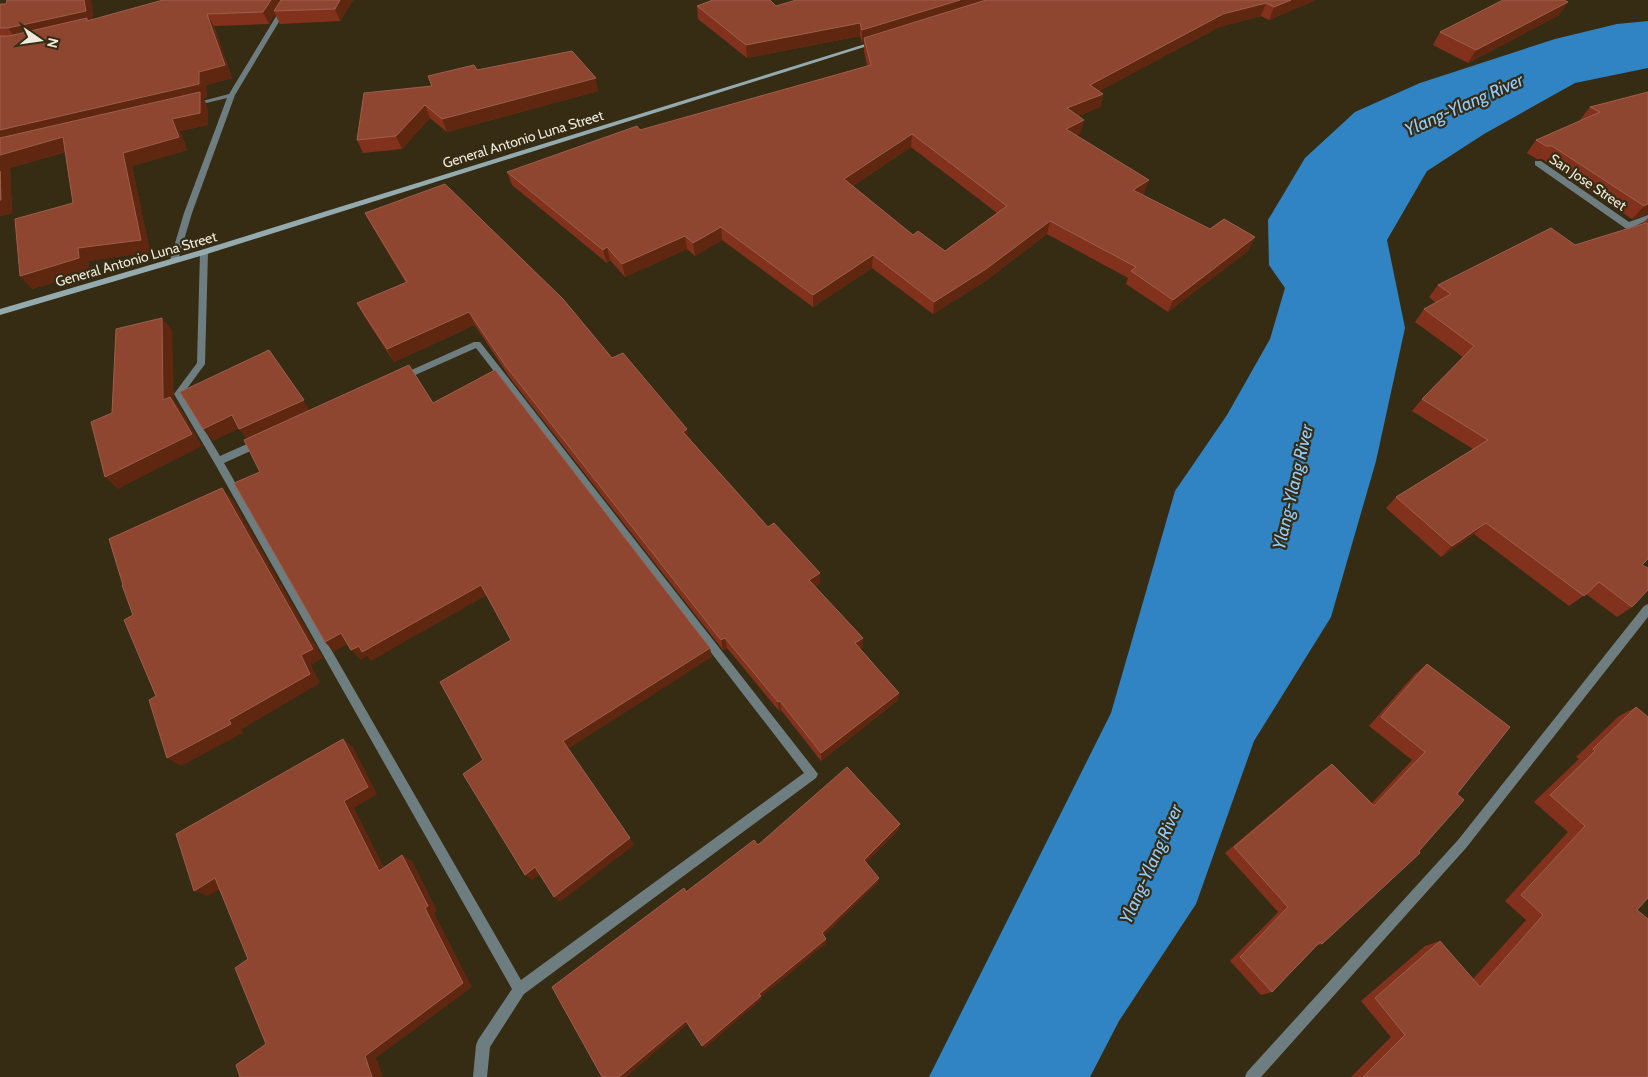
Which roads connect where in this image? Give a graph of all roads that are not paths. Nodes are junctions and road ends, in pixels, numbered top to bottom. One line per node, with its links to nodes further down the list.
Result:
1 (289, 0): 3 (street)
2 (888, 38): 9 (main road, General Antonio Luna Street)
3 (232, 95): 4 (street); 10 (street)
4 (183, 106)
5 (1538, 164): 7 (street, San Jose Street)
6 (1648, 217): 7 (street)
7 (1628, 226): 8 (street, San Jose Street)
8 (1648, 239)
9 (204, 252): 10 (main road, General Antonio Luna Street); 14 (street)
10 (174, 260): 11 (main road, General Antonio Luna Street)
11 (0, 312)
12 (388, 384): 16 (street)
13 (272, 437): 14 (street)
14 (218, 461): 16 (street)
15 (1648, 609): 18 (street)
16 (519, 989): 17 (street)
17 (480, 1077)
18 (1252, 1077)

